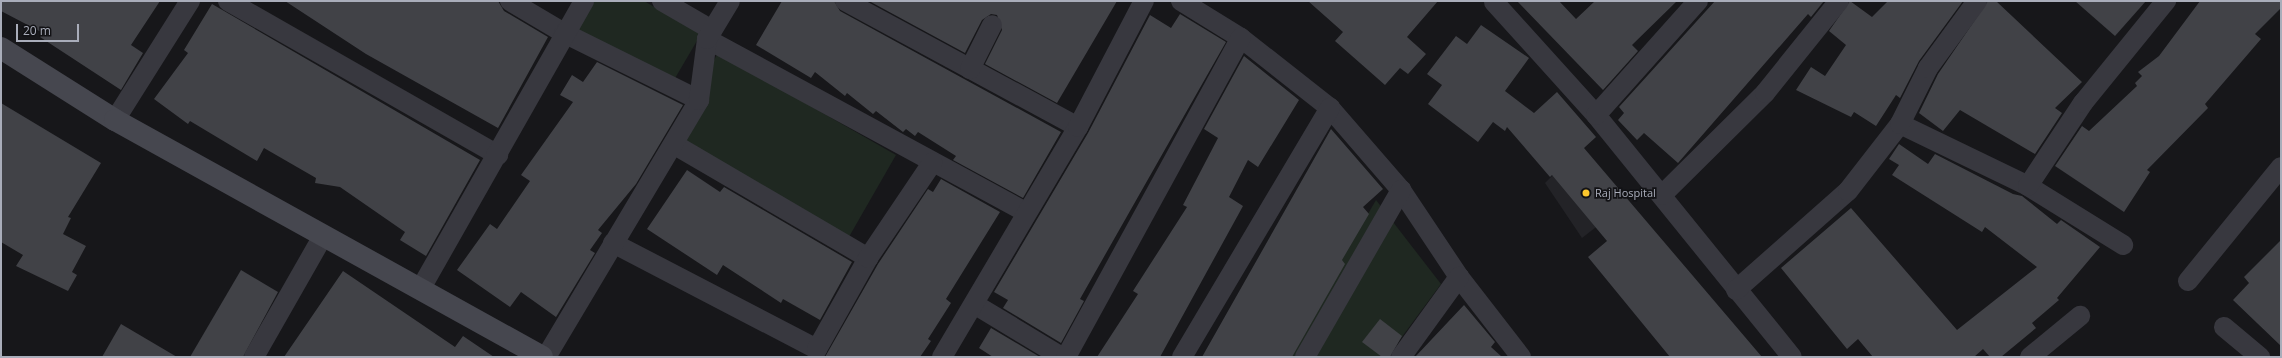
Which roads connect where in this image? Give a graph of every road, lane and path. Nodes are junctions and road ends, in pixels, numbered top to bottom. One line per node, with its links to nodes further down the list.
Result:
1 (190, 1): 24 (street)
2 (228, 1): 28 (street)
3 (510, 1): 16 (street)
4 (584, 1): 16 (street)
5 (662, 1): 17 (street)
6 (730, 1): 17 (street)
7 (845, 1): 20 (street)
8 (1144, 1): 26 (street)
9 (1181, 1): 18 (street)
10 (1494, 1): 23 (street)
11 (1698, 1): 23 (street)
12 (1839, 1): 33 (street)
13 (1977, 1): 25 (street)
14 (2166, 1): 31 (street)
15 (992, 25): 20 (street)
16 (564, 32): 21 (street); 28 (street)
17 (710, 35): 21 (street); 29 (street)
18 (1241, 38): 22 (street); 51 (street)
19 (1, 48): 24 (street)
20 (970, 69): 26 (street)
21 (700, 100): 27 (street)
22 (1330, 108): 32 (street); 52 (street)
23 (1596, 115): 33 (street)
24 (115, 120): 35 (street)
25 (1900, 124): 31 (street); 42 (street)
26 (1078, 126): 34 (street)
27 (675, 145): 36 (street); 38 (street)
28 (498, 155): 41 (street)
29 (932, 163): 34 (street); 38 (street)
30 (2281, 167): 40 (street)
31 (2028, 186): 37 (street)
32 (1401, 190): 39 (street); 53 (street)
33 (1662, 195): 42 (street)
34 (1025, 212): 43 (street)
35 (323, 236): 41 (street); 46 (street)
36 (613, 243): 38 (street); 48 (street)
37 (2123, 245)
38 (868, 258)
39 (1459, 277): 54 (street); 55 (street)
40 (2188, 281)
41 (421, 288): 47 (street)
42 (1736, 290): 56 (street)
43 (974, 304): 49 (street); 50 (street)
44 (2080, 316): 57 (street)
45 (2224, 327): 58 (street)
46 (254, 357)
47 (542, 357)
48 (546, 357)
49 (942, 357)
50 (1062, 357)
51 (1066, 357)
52 (1182, 357)
53 (1305, 357)
54 (1401, 357)
55 (1521, 357)
56 (1792, 357)
57 (2030, 357)
58 (2260, 357)

